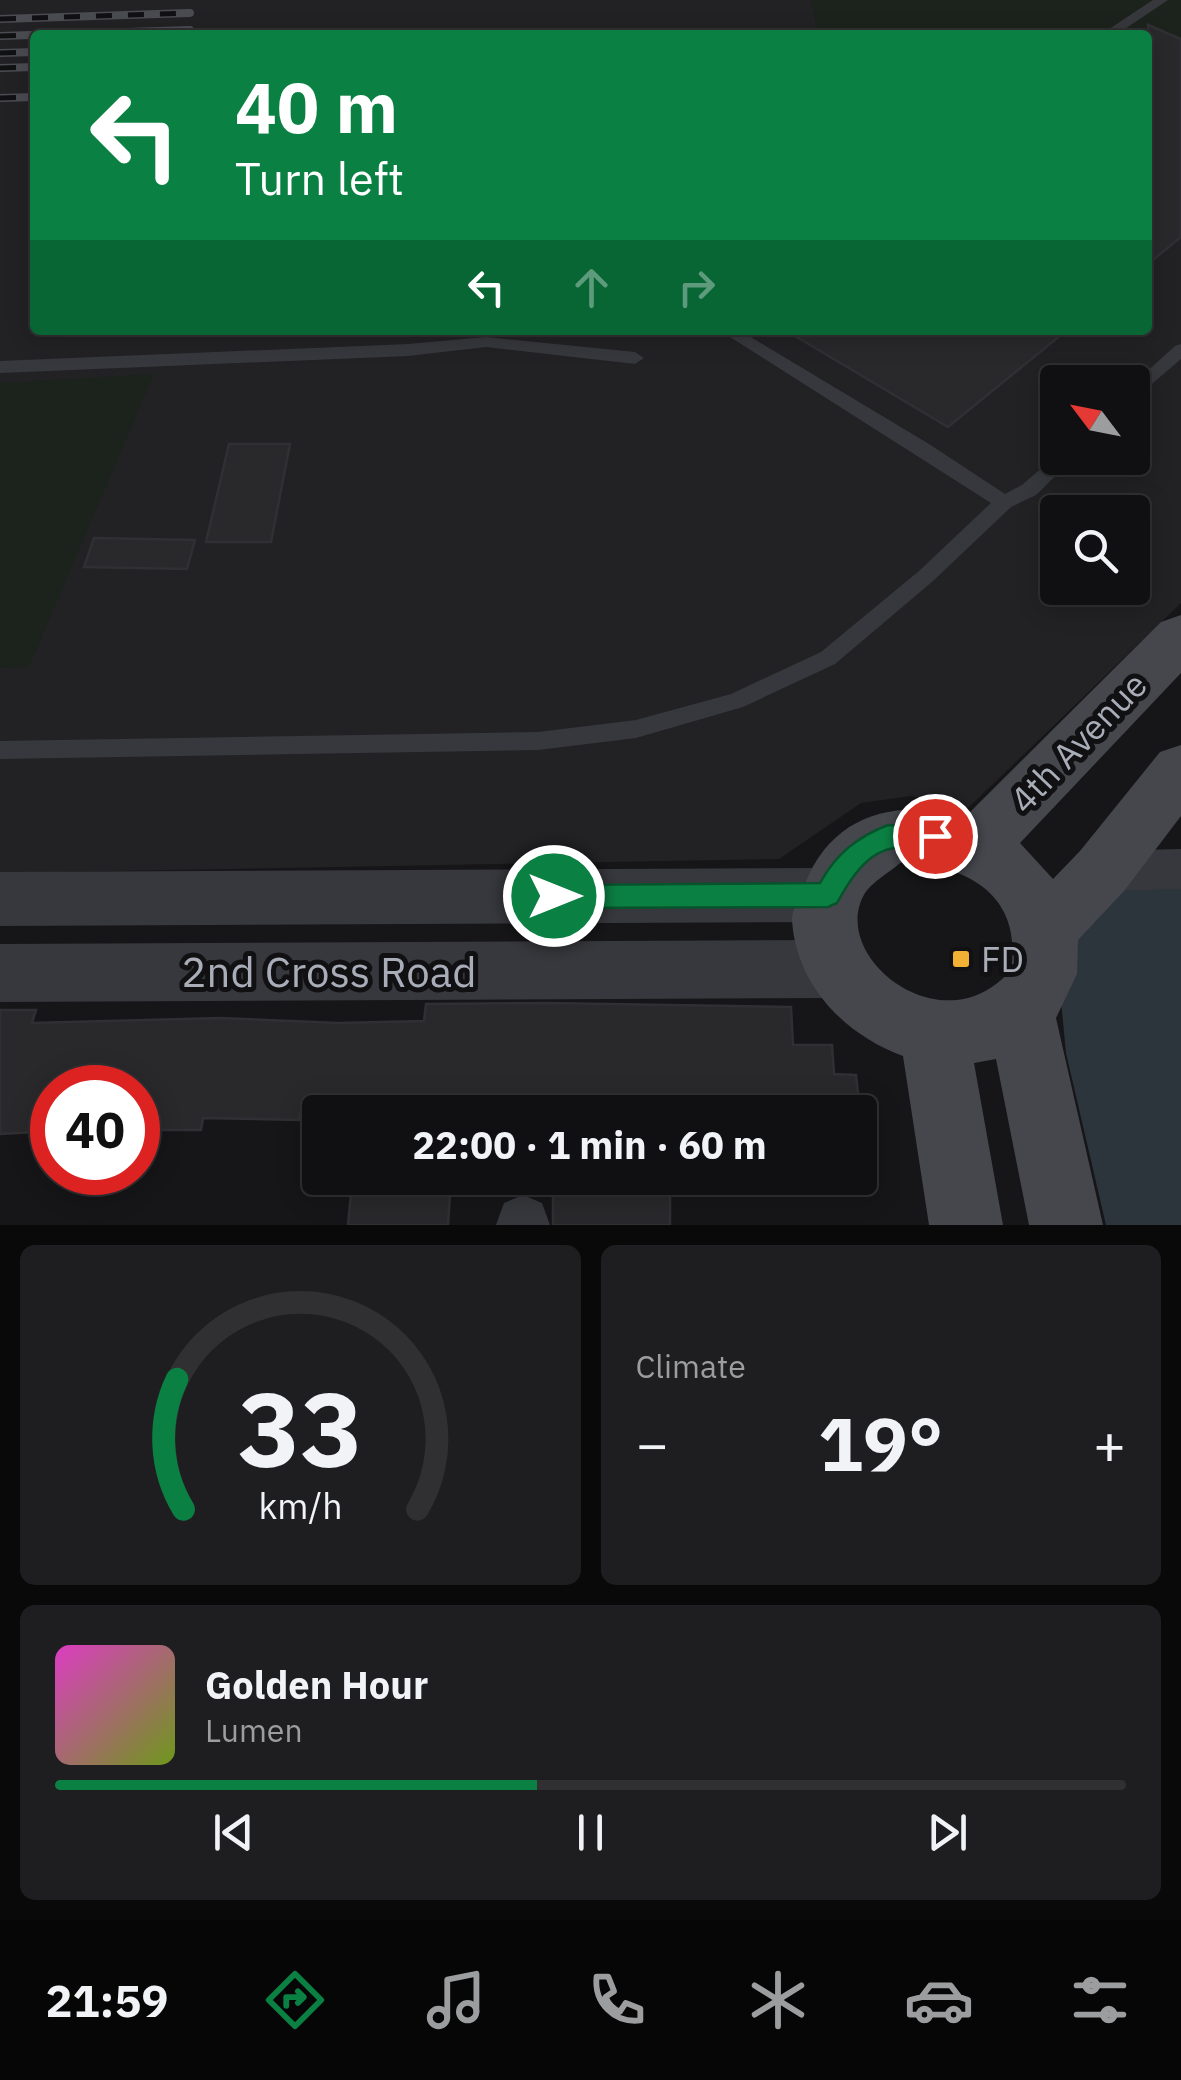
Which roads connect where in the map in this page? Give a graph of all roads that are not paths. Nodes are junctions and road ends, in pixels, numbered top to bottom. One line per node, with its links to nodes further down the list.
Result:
1 (1162, 0): 2 (lane)
2 (1115, 30)
3 (735, 335): 9 (lane)
4 (1181, 350): 7 (lane)
5 (636, 358): 6 (lane)
6 (0, 367)
7 (1150, 378)
8 (1045, 475): 9 (lane)
9 (1004, 502): 11 (lane)
10 (1181, 638): 13 (main road, 4th Avenue)
11 (0, 750)
12 (1181, 770): 15 (main road)
13 (974, 848): 16 (main road); 18 (main road)
14 (1181, 869): 15 (street)
15 (1102, 871): 18 (main road)
16 (828, 895): 17 (street); 19 (main road)
17 (0, 899)
18 (1044, 932): 21 (main road)
19 (838, 969): 20 (street, 2nd Cross Road); 22 (main road)
20 (0, 973)
21 (1020, 1008): 22 (main road); 24 (main road)
22 (934, 1033): 23 (main road)
23 (966, 1225)
24 (1066, 1225)

